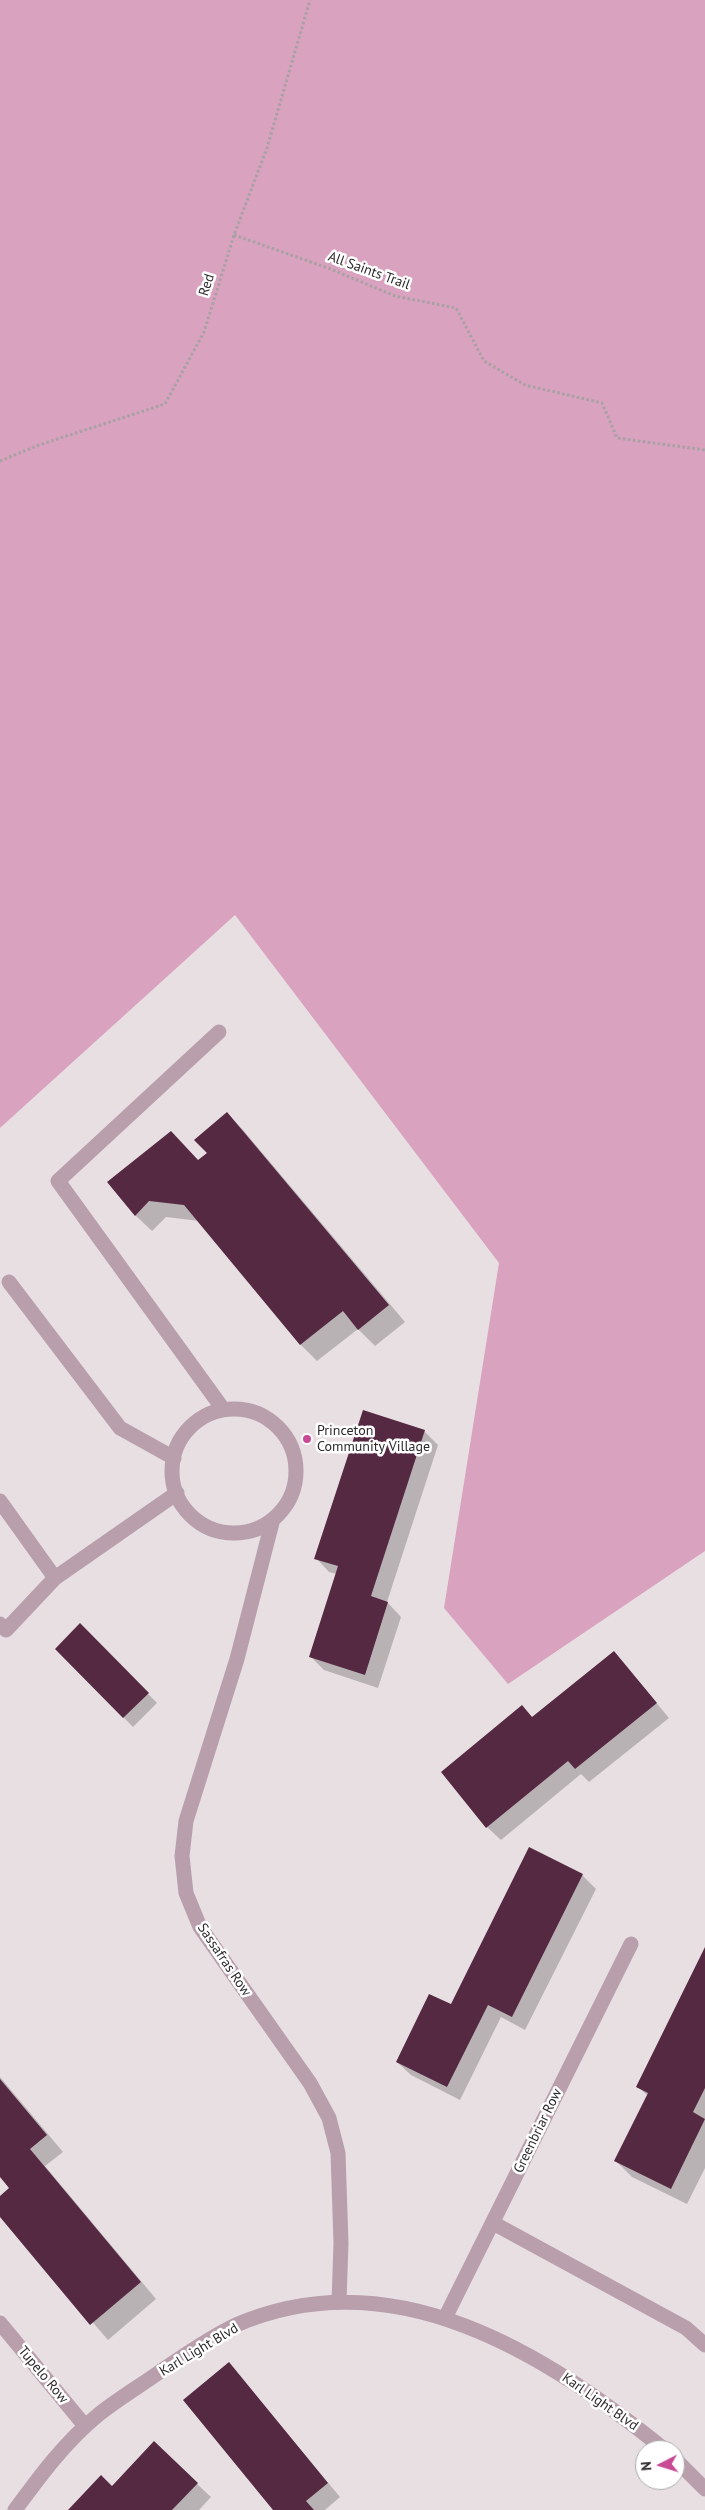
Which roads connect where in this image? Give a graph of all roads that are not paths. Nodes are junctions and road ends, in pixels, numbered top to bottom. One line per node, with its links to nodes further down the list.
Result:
1 (219, 1032): 3 (lane)
2 (9, 1282): 4 (lane)
3 (223, 1409): 4 (lane); 7 (lane)
4 (174, 1458): 5 (lane)
5 (177, 1493): 7 (lane); 8 (lane)
6 (0, 1502): 8 (lane)
7 (273, 1519): 12 (lane, Sassafras Row)
8 (55, 1578): 9 (lane)
9 (0, 1624)
10 (631, 1944): 11 (lane, Greenbriar Row)
11 (493, 2224): 13 (lane, Greenbriar Row); 15 (lane)
12 (339, 2302): 13 (lane, Karl Light Blvd); 16 (lane, Karl Light Blvd)
13 (445, 2318): 17 (lane, Karl Light Blvd)
14 (0, 2323): 16 (lane, Tupelo Row)
15 (705, 2346)
16 (85, 2426): 20 (lane, Karl Light Blvd)
17 (653, 2440)
18 (685, 2469): 19 (lane)
19 (705, 2489)
20 (15, 2510)

